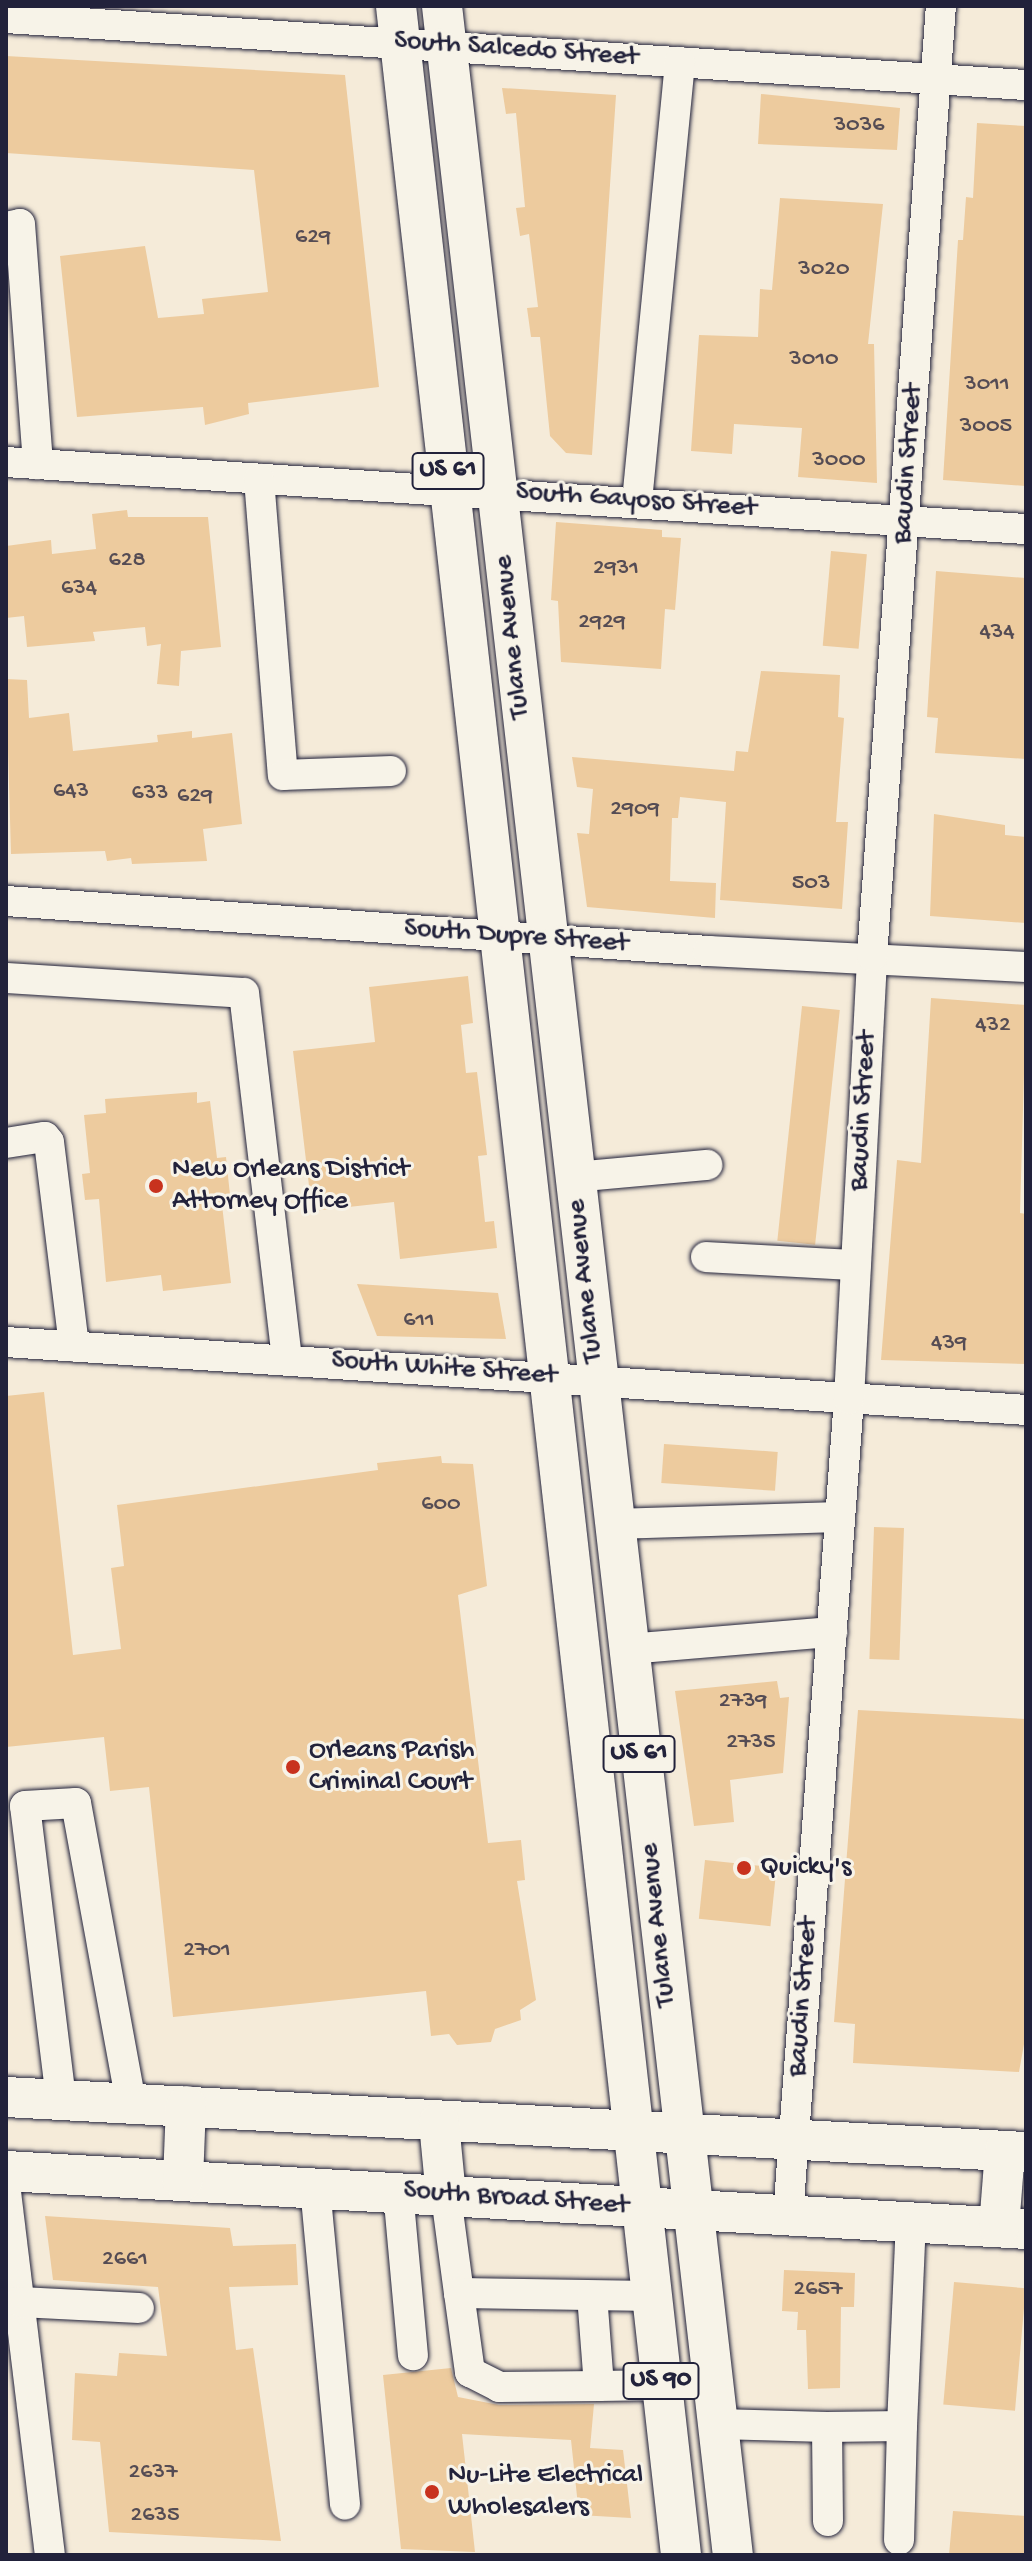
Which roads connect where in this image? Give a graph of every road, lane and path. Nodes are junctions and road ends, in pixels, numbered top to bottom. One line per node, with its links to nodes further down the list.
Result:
1 (442, 6): 5 (main road, Tulane Avenue / US 61)
2 (941, 6): 7 (street, Baudin Street)
3 (6, 18): 4 (street, South Salcedo Street)
4 (398, 23): 5 (street, South Salcedo Street); 14 (main road, Tulane Avenue / US 61)
5 (447, 45): 6 (street, South Salcedo Street); 15 (main road, Tulane Avenue / US 61)
6 (680, 62): 7 (street, South Salcedo Street); 16 (street)
7 (936, 79): 8 (street, South Salcedo Street); 17 (street, Baudin Street)
8 (1026, 85)
9 (6, 227): 10 (street)
10 (20, 375): 12 (street)
11 (6, 462): 12 (street, South Gayoso Street)
12 (38, 464): 13 (street, South Gayoso Street)
13 (259, 479): 14 (street, South Gayoso Street); 19 (street)
14 (451, 492): 15 (street, South Gayoso Street); 21 (main road, Tulane Avenue / US 61)
15 (497, 492): 16 (street, South Gayoso Street); 22 (main road, Tulane Avenue / US 61)
16 (637, 501): 17 (street, South Gayoso Street)
17 (906, 519): 18 (street, South Gayoso Street); 23 (street, Baudin Street)
18 (1026, 529)
19 (391, 771)
20 (6, 901): 21 (street, South Dupre Street)
21 (501, 936): 22 (street, South Dupre Street); 34 (main road, Tulane Avenue / US 61)
22 (547, 939): 23 (street, South Dupre Street); 28 (main road, Tulane Avenue / US 61)
23 (872, 956): 24 (street, South Dupre Street); 30 (street, Baudin Street)
24 (1026, 967)
25 (6, 978): 33 (street)
26 (6, 1143): 32 (street)
27 (707, 1165): 28 (street)
28 (574, 1177): 35 (main road, Tulane Avenue / US 61)
29 (706, 1257): 30 (street)
30 (856, 1265): 36 (street, Baudin Street)
31 (6, 1342): 32 (street, South White Street)
32 (74, 1346): 33 (street, South White Street)
33 (287, 1359): 34 (street, South White Street)
34 (550, 1375): 35 (street, South White Street); 47 (main road, Tulane Avenue / US 61)
35 (597, 1379): 36 (street, South White Street); 39 (main road, Tulane Avenue / US 61)
36 (849, 1399): 37 (street, South White Street); 38 (street, Baudin Street)
37 (1026, 1410)
38 (840, 1517): 39 (street); 40 (street, Baudin Street)
39 (613, 1524): 41 (main road, Tulane Avenue / US 61)
40 (832, 1632): 41 (street); 49 (street, Baudin Street)
41 (628, 1649): 48 (main road, Tulane Avenue / US 61)
42 (6, 2097): 43 (main road)
43 (61, 2099): 44 (main road); 44 (street)
44 (131, 2103): 45 (main road)
45 (186, 2106): 46 (main road); 52 (main road)
46 (439, 2123): 47 (main road); 56 (main road)
47 (634, 2127): 48 (main road); 57 (main road, Tulane Avenue / US 61)
48 (682, 2130): 49 (main road); 58 (main road, Tulane Avenue / US 61)
49 (794, 2139): 50 (main road); 59 (street, Baudin Street)
50 (1016, 2151): 61 (main road)
51 (6, 2171): 52 (main road, South Broad Street)
52 (183, 2180): 53 (main road, South Broad Street)
53 (315, 2187): 54 (main road, South Broad Street); 74 (street)
54 (398, 2191): 56 (main road, South Broad Street); 67 (street)
55 (6, 2192): 65 (street)
56 (446, 2196): 57 (main road, South Broad Street); 62 (street)
57 (644, 2207): 58 (main road, South Broad Street); 64 (main road, Tulane Avenue / US 90)
58 (690, 2211): 59 (main road, South Broad Street); 71 (main road, Tulane Avenue / US 90)
59 (788, 2216): 60 (main road, South Broad Street)
60 (911, 2222): 61 (main road, South Broad Street); 72 (street)
61 (1013, 2228)
62 (459, 2293): 63 (street); 70 (street)
63 (592, 2296): 64 (street); 70 (street)
64 (653, 2296): 69 (main road, Tulane Avenue / US 90)
65 (20, 2302): 66 (street); 68 (street)
66 (139, 2308)
67 (413, 2355)
68 (12, 2366): 77 (street)
69 (661, 2385): 70 (street); 78 (main road, Tulane Avenue / US 90)
70 (599, 2386)
71 (718, 2424): 73 (street); 79 (main road, Tulane Avenue / US 90)
72 (902, 2426): 73 (street); 76 (street)
73 (827, 2427): 75 (street)
74 (345, 2505)
75 (828, 2521)
76 (899, 2540)
77 (50, 2555)
78 (681, 2555)
79 (733, 2555)

